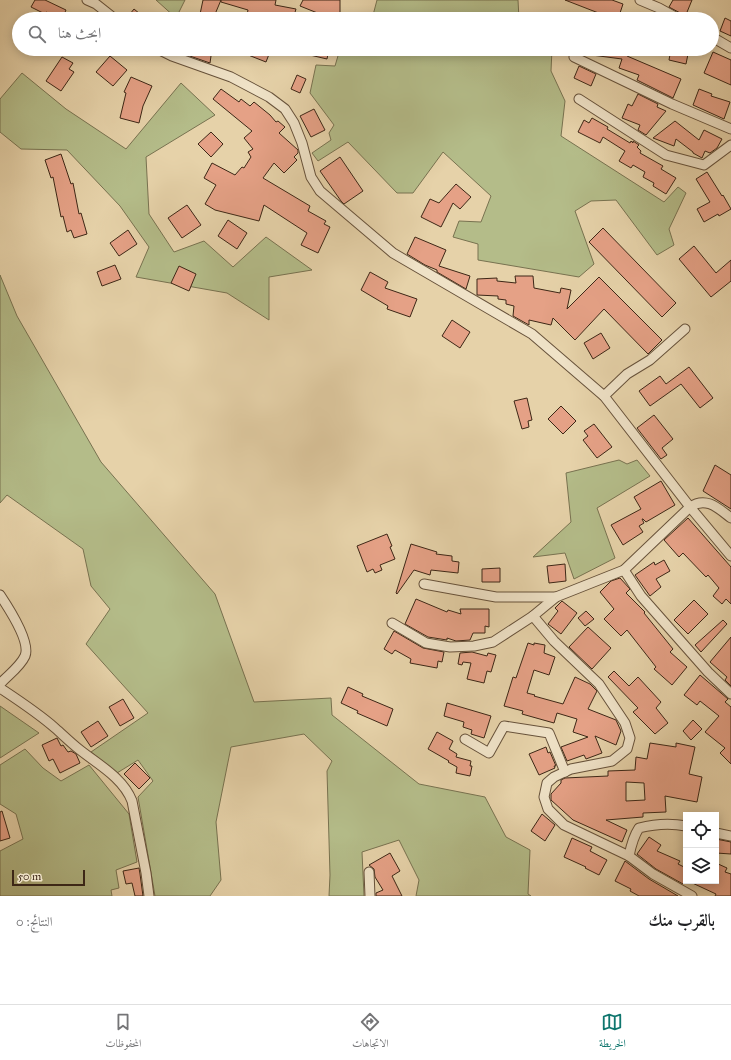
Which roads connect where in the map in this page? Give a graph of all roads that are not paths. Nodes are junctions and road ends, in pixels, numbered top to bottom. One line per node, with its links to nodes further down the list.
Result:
1 (87, 0): 3 (street)
2 (640, 0): 4 (street)
3 (106, 12)
4 (666, 12)
5 (719, 41): 6 (street)
6 (731, 48)
7 (172, 56): 13 (street)
8 (574, 57): 10 (street)
9 (579, 99): 11 (street)
10 (731, 129)
11 (731, 145)
12 (685, 329): 13 (street)
13 (604, 396): 14 (street)
14 (690, 507): 15 (street); 16 (street); 17 (street)
15 (731, 518)
16 (731, 556)
17 (624, 570): 20 (street); 25 (street)
18 (424, 584): 20 (street)
19 (0, 594): 23 (street)
20 (556, 597): 21 (street)
21 (533, 616): 22 (street); 27 (street)
22 (392, 623)
23 (0, 684)
24 (0, 688): 33 (street)
25 (731, 694)
26 (465, 739): 27 (street)
27 (565, 772): 31 (street)
28 (683, 826): 31 (street)
29 (719, 834): 30 (street)
30 (731, 836)
31 (629, 856): 35 (street)
32 (369, 872): 34 (street)
33 (149, 896)
34 (370, 896)
35 (692, 896)

